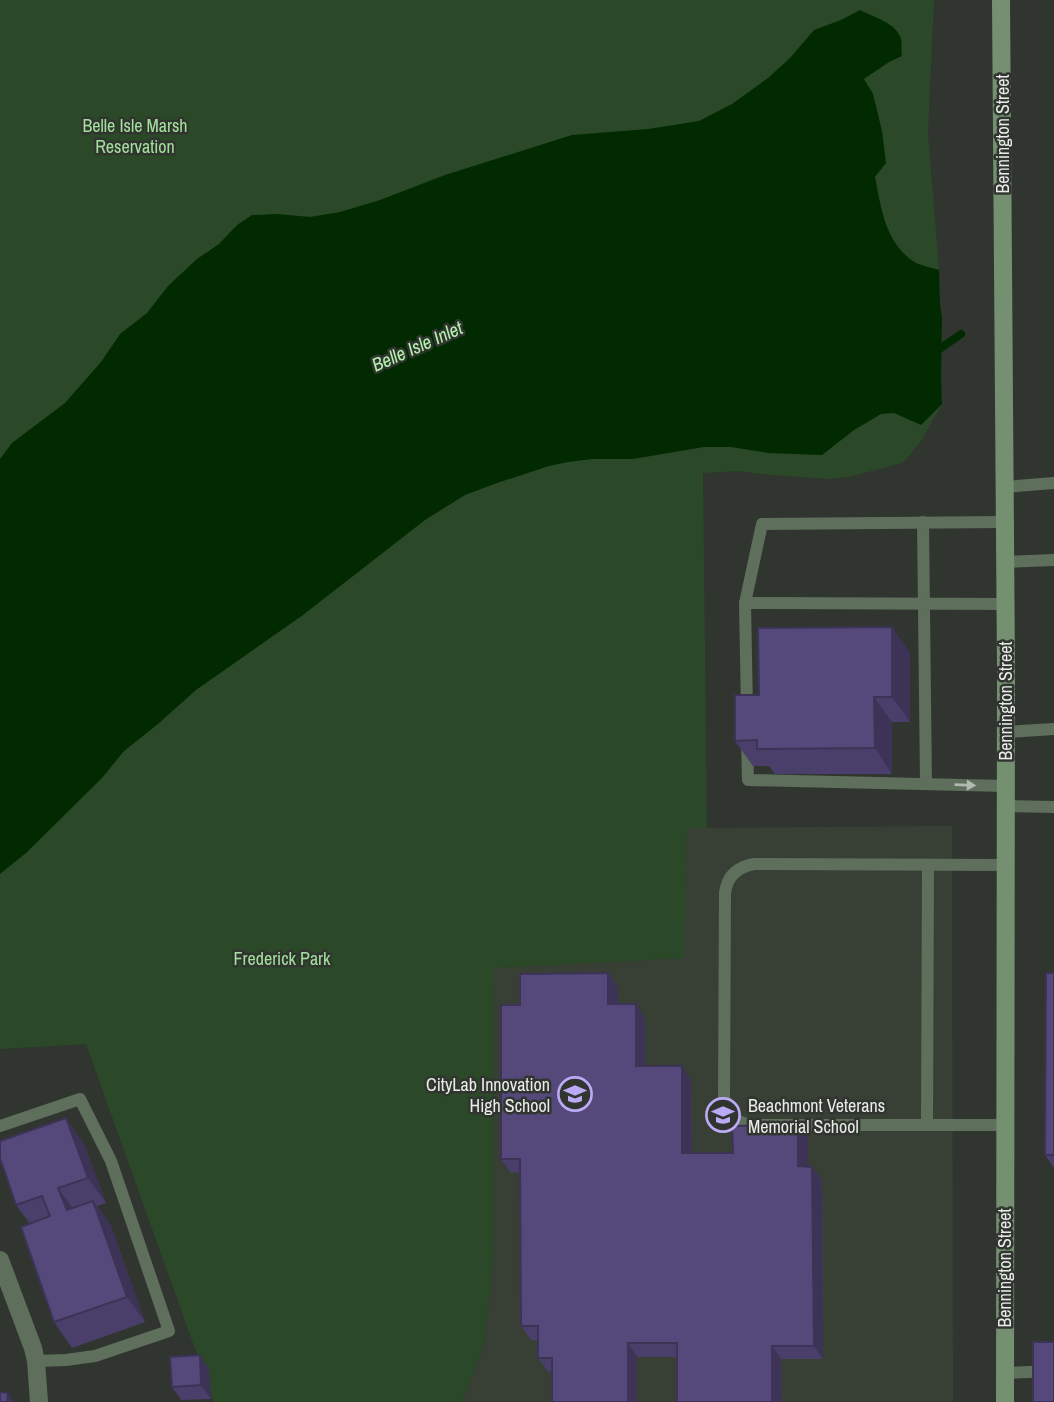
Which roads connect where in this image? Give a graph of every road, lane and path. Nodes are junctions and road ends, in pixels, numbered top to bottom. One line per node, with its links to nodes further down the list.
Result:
1 (1001, 0): 3 (main road, Bennington Street)
2 (1054, 483): 3 (lane)
3 (1004, 487): 5 (main road, Bennington Street)
4 (923, 522): 5 (lane); 8 (lane); 9 (lane)
5 (1004, 522): 7 (main road, Bennington Street)
6 (1054, 560): 7 (lane)
7 (1005, 562): 10 (main road, Bennington Street)
8 (745, 603): 9 (lane); 13 (lane)
9 (923, 603): 10 (lane); 13 (lane)
10 (1005, 604): 12 (main road, Bennington Street)
11 (1054, 729): 12 (lane)
12 (1006, 732): 14 (main road, Bennington Street)
13 (926, 784): 14 (lane, one-way to 14)
14 (1005, 786): 15 (main road, Bennington Street)
15 (1005, 806): 16 (lane); 18 (main road, Bennington Street)
16 (1054, 807)
17 (928, 865): 18 (lane); 19 (lane); 19 (lane)
18 (1005, 865): 20 (main road, Bennington Street)
19 (927, 1125): 20 (lane)
20 (1004, 1125): 25 (main road, Bennington Street)
21 (0, 1126): 23 (lane)
22 (0, 1260): 23 (street)
23 (36, 1361): 26 (street)
24 (1054, 1371): 25 (lane)
25 (1004, 1373): 27 (main road, Bennington Street)
26 (38, 1402)
27 (1004, 1402)

